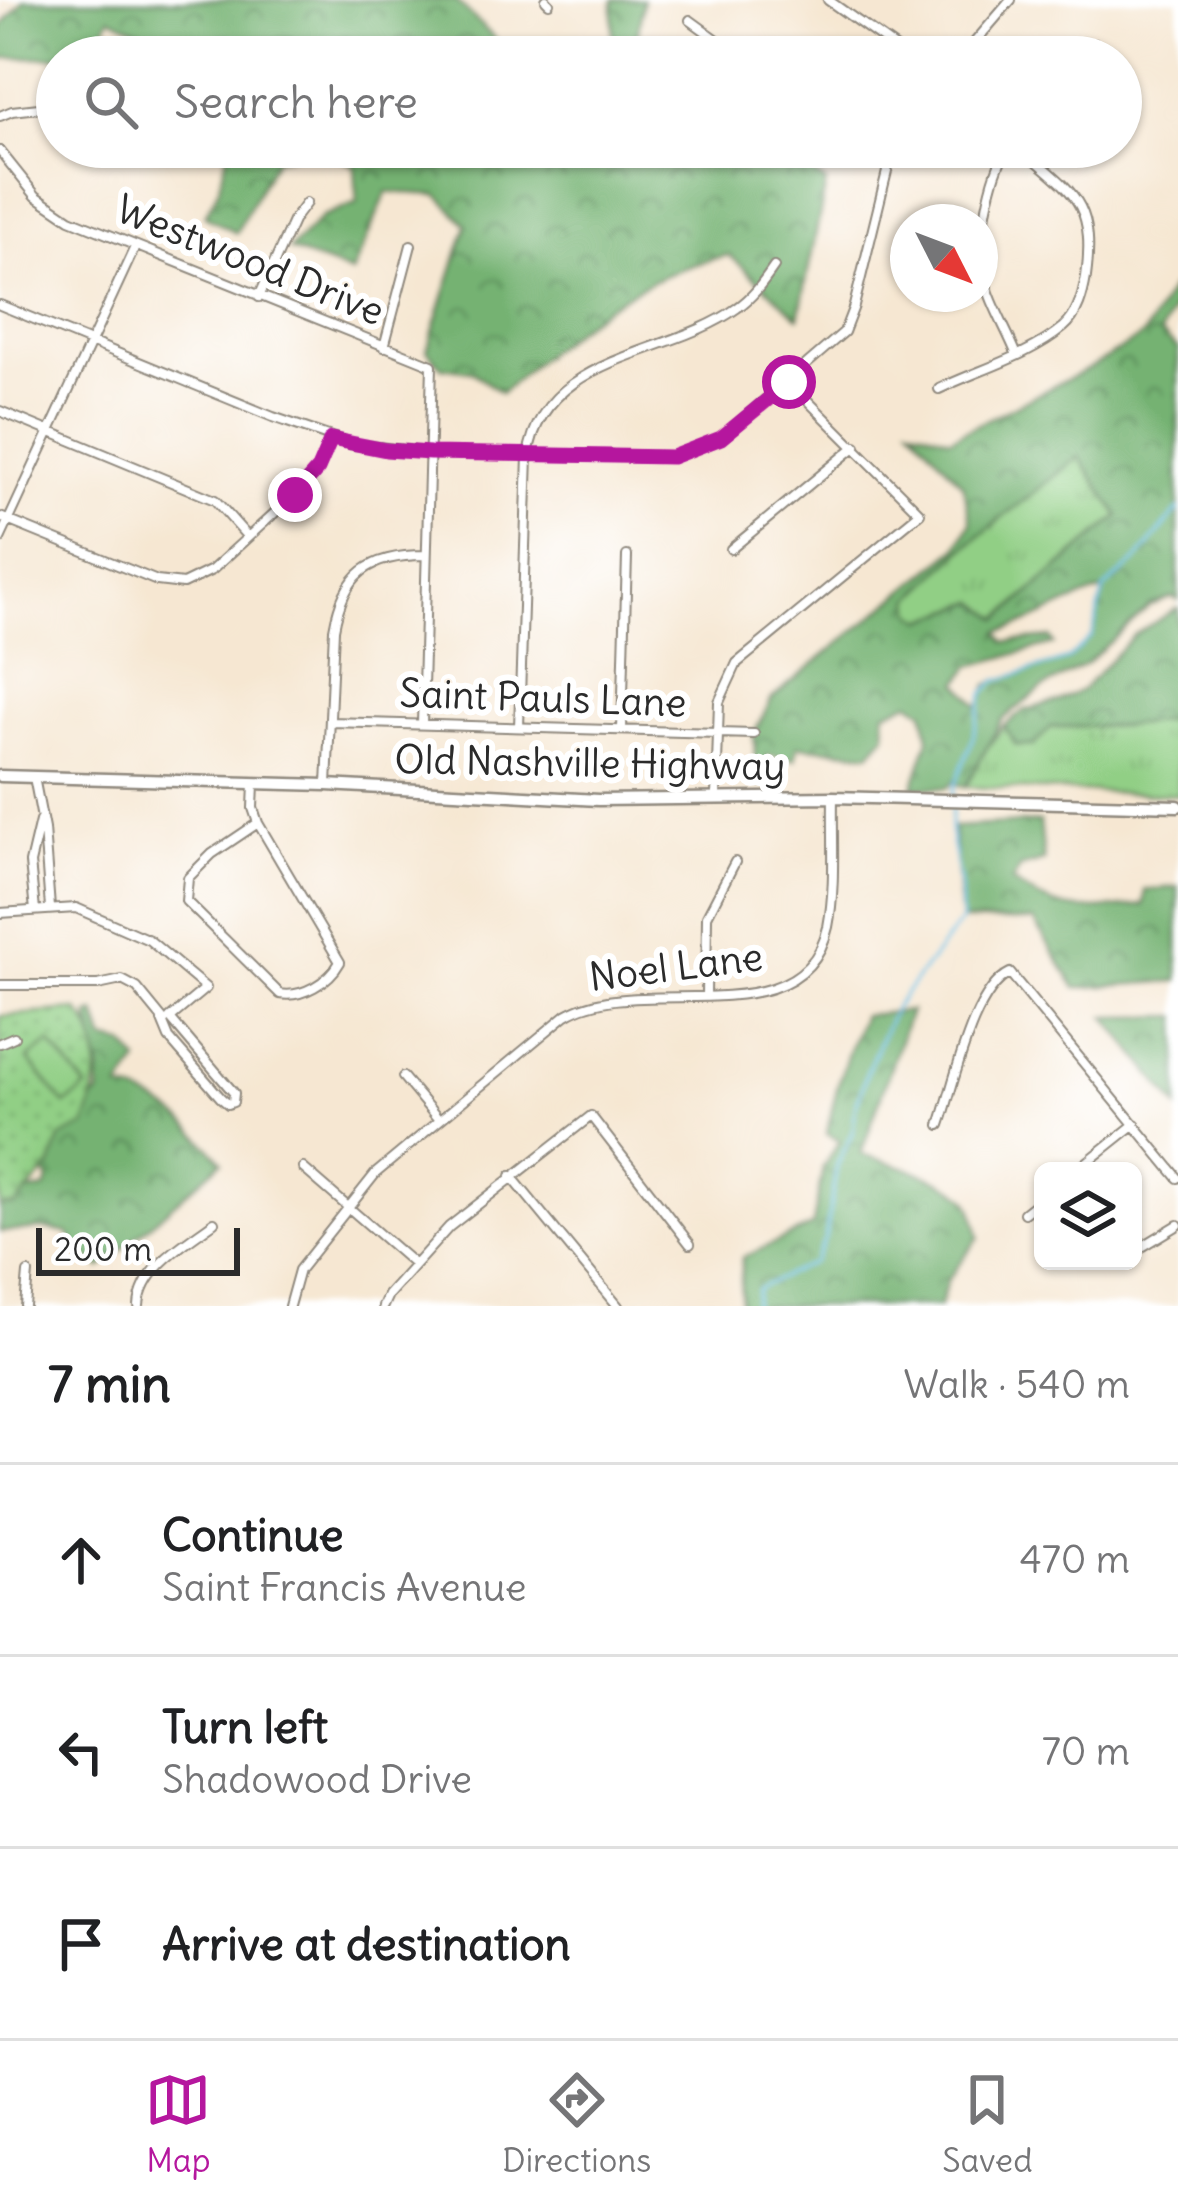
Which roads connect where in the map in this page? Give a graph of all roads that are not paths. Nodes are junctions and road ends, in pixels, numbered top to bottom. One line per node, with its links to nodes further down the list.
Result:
1 (828, 0): 5 (street)
2 (1011, 0): 6 (street)
3 (690, 20): 4 (street)
4 (712, 36)
5 (879, 36)
6 (980, 36)
7 (36, 108): 8 (street)
8 (0, 116)
9 (0, 152): 15 (street, Westwood Drive)
10 (887, 168): 22 (street)
11 (997, 168): 21 (street)
12 (1044, 168): 21 (street)
13 (306, 203): 17 (street)
14 (411, 245): 20 (street)
15 (135, 247): 17 (street, Westwood Drive); 19 (street)
16 (774, 267): 29 (street)
17 (260, 297): 20 (street, Westwood Drive)
18 (0, 304): 19 (street)
19 (92, 343): 25 (street); 26 (street)
20 (384, 346): 28 (street, Westwood Drive)
21 (1016, 353): 23 (street)
22 (789, 382): 27 (street); 29 (street)
23 (939, 389)
24 (0, 411): 25 (street)
25 (51, 433): 30 (street); 31 (street)
26 (331, 439): 28 (street); 31 (street)
27 (856, 446): 33 (street); 40 (street)
28 (430, 453): 29 (street); 34 (street)
29 (528, 456): 38 (street)
30 (4, 519): 31 (street); 32 (street)
31 (248, 536)
32 (0, 539)
33 (731, 550)
34 (425, 555): 36 (street); 37 (street)
35 (627, 556): 39 (street)
36 (331, 722): 37 (street, Saint Pauls Lane); 45 (street)
37 (422, 724): 38 (street, Saint Pauls Lane)
38 (519, 727): 39 (street, Saint Pauls Lane)
39 (622, 729): 40 (street, Saint Pauls Lane)
40 (718, 733): 41 (street, Saint Pauls Lane); 46 (street)
41 (754, 734)
42 (0, 776): 43 (main road, Old Nashville Highway)
43 (34, 777): 44 (main road, Old Nashville Highway); 49 (street)
44 (254, 783): 45 (main road, Old Nashville Highway); 50 (street)
45 (327, 784): 46 (main road, Old Nashville Highway)
46 (716, 797): 47 (main road, Old Nashville Highway)
47 (833, 797): 48 (main road, Old Nashville Highway); 58 (street, Noel Lane)
48 (1178, 806)
49 (41, 819): 52 (street); 53 (street)
50 (258, 823): 50 (street)
51 (736, 862): 58 (street)
52 (47, 866): 53 (street); 54 (street)
53 (31, 868): 55 (street)
54 (50, 908): 55 (street); 59 (street)
55 (35, 910): 56 (street)
56 (0, 914)
57 (0, 985): 59 (street)
58 (706, 996): 63 (street, Noel Lane)
59 (166, 1020): 59 (street)
60 (14, 1036): 61 (street)
61 (0, 1043)
62 (403, 1077): 63 (street)
63 (439, 1120): 71 (street, Noel Lane)
64 (1135, 1124): 65 (street); 66 (street); 69 (street)
65 (940, 1125)
66 (1087, 1162)
67 (303, 1168): 71 (street)
68 (512, 1176): 75 (street); 77 (street); 83 (street)
69 (1178, 1178)
70 (1034, 1205): 72 (street)
71 (347, 1206): 77 (street); 81 (street, Noel Lane)
72 (1024, 1213)
73 (214, 1222): 80 (street)
74 (1178, 1225): 76 (street)
75 (690, 1244)
76 (1142, 1247)
77 (415, 1264): 82 (street)
78 (28, 1273): 79 (street)
79 (25, 1306)
80 (140, 1306)
81 (289, 1306)
82 (383, 1306)
83 (618, 1306)

